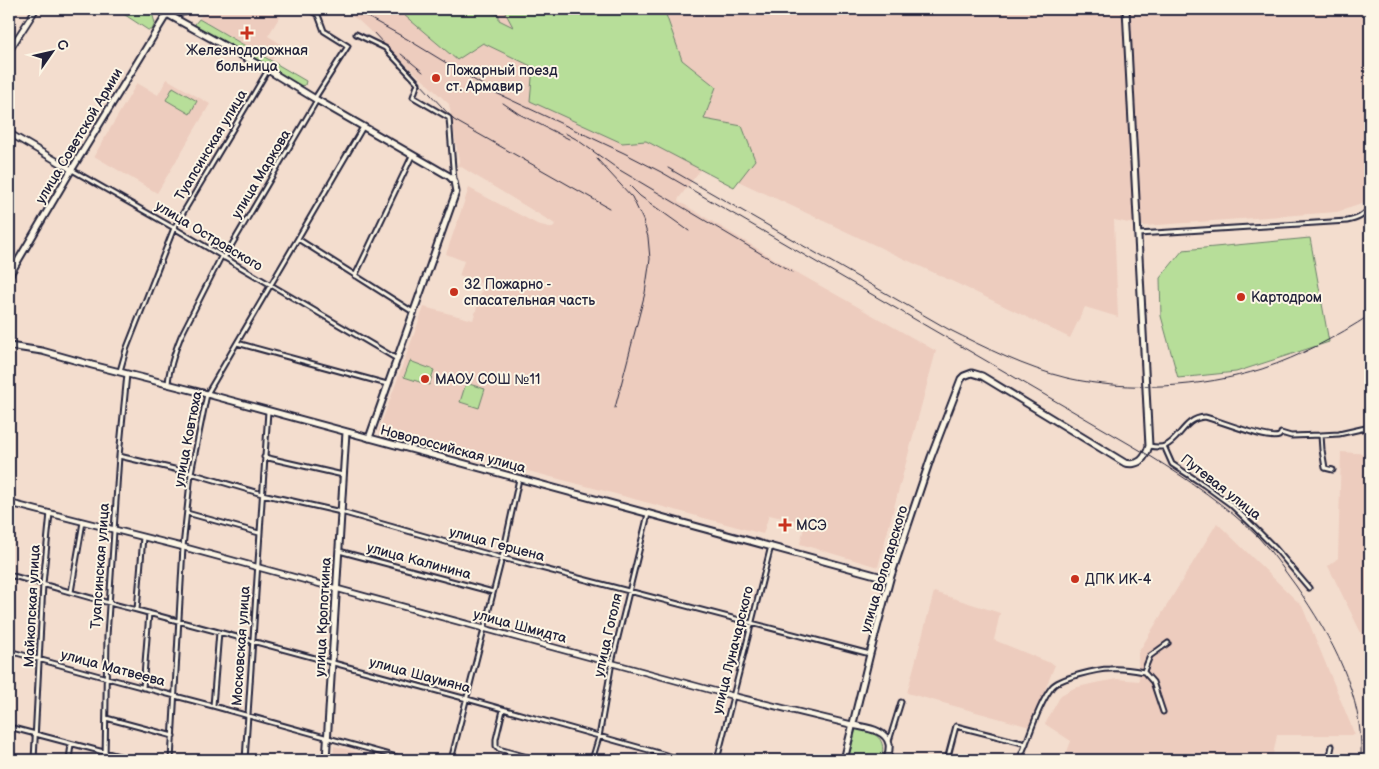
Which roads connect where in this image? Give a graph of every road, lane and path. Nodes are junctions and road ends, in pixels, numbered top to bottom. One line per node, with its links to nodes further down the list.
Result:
1 (36, 9): 8 (street)
2 (158, 9): 6 (main road)
3 (191, 9): 6 (main road)
4 (308, 9): 10 (street, улица Маркова)
5 (1126, 9): 18 (main road)
6 (169, 11): 9 (main road); 14 (main road, улица Советской Армии)
7 (356, 34): 15 (street)
8 (9, 51)
9 (268, 70): 10 (main road); 17 (street, Туапсинская улица)
10 (316, 100): 11 (main road); 20 (street, улица Маркова)
11 (363, 127): 13 (main road); 19 (street, улица Ковтюха)
12 (9, 133): 14 (street, улица Островского)
13 (412, 156): 15 (main road); 22 (street)
14 (72, 170): 17 (street, улица Островского); 21 (main road, улица Советской Армии)
15 (454, 181): 24 (main road)
16 (1370, 208): 18 (street)
17 (174, 228): 20 (street, улица Островского); 28 (street, Туапсинская улица)
18 (1137, 234): 38 (main road)
19 (298, 239): 22 (street); 23 (street, улица Ковтюха)
20 (223, 258): 23 (street, улица Островского); 30 (street, улица Маркова)
21 (9, 276)
22 (355, 276): 24 (street)
23 (270, 286): 25 (street, улица Ковтюха); 27 (street, улица Островского)
24 (413, 312): 27 (main road)
25 (236, 343): 31 (street); 32 (street, улица Ковтюха)
26 (9, 346): 28 (main road, Новороссийская улица)
27 (396, 359): 31 (main road)
28 (120, 371): 29 (main road, Новороссийская улица)
29 (127, 374): 30 (main road, Новороссийская улица); 40 (street, Туапсинская улица)
30 (168, 384): 32 (main road, Новороссийская улица)
31 (388, 384): 37 (main road)
32 (206, 394): 33 (main road, Новороссийская улица); 43 (street, улица Ковтюха)
33 (268, 410): 35 (main road, Новороссийская улица); 41 (street, Московская улица)
34 (1370, 427): 36 (street)
35 (346, 432): 37 (main road, Новороссийская улица); 44 (main road, улица Кропоткина)
36 (1321, 435): 39 (street); 42 (street)
37 (369, 438): 45 (main road, Новороссийская улица)
38 (1149, 446): 39 (street); 63 (main road, улица Володарского)
39 (1164, 446): 65 (street, Путевая улица)
40 (118, 456): 43 (street, улица Герцена); 54 (street, Туапсинская улица)
41 (264, 457): 44 (street); 46 (street, Московская улица)
42 (1333, 470)
43 (191, 473): 46 (street, улица Герцена); 51 (street, улица Ковтюха)
44 (343, 475): 49 (main road, улица Кропоткина)
45 (519, 479): 52 (main road, Новороссийская улица); 60 (street)
46 (262, 494): 49 (street, улица Герцена); 55 (street, Московская улица)
47 (9, 503): 48 (street); 50 (street, улица Шмидта)
48 (9, 512)
49 (341, 512): 59 (main road, улица Кропоткина); 60 (street, улица Герцена)
50 (50, 513): 53 (street, улица Шмидта); 64 (street, Майкопская улица)
51 (187, 513): 55 (street); 58 (street, улица Ковтюха)
52 (648, 514): 57 (main road, Новороссийская улица); 67 (street, улица Гоголя)
53 (83, 522): 54 (street, улица Шмидта); 68 (street)
54 (114, 529): 56 (street, улица Шмидта); 70 (street, Туапсинская улица)
55 (259, 533): 61 (street, Московская улица)
56 (143, 537): 58 (street, улица Шмидта); 71 (street)
57 (771, 546): 63 (main road, Новороссийская улица); 74 (street, улица Луначарского)
58 (183, 547): 61 (street, улица Шмидта); 73 (street, улица Ковтюха)
59 (339, 551): 66 (main road, улица Кропоткина); 69 (street, улица Калинина)
60 (502, 558): 67 (street, улица Герцена); 69 (street)
61 (257, 567): 66 (street, улица Шмидта); 77 (street, Московская улица)
62 (9, 575): 64 (street, улица Шаумяна)
63 (890, 579): 80 (main road, улица Володарского)
64 (43, 584): 68 (street, улица Шаумяна); 81 (street, Майкопская улица)
65 (1309, 588)
66 (337, 589): 75 (street, улица Шмидта); 83 (main road, улица Кропоткина)
67 (629, 591): 74 (street, улица Герцена); 82 (street, улица Гоголя)
68 (71, 592): 70 (street, улица Шаумяна)
69 (493, 592): 75 (street)
70 (109, 604): 71 (street, улица Шаумяна); 85 (street, Туапсинская улица)
71 (137, 610): 72 (street, улица Шаумяна)
72 (149, 613): 73 (street, улица Шаумяна); 86 (street)
73 (180, 622): 76 (street, улица Шаумяна); 87 (street, улица Ковтюха)
74 (751, 623): 80 (street, улица Герцена); 88 (street, улица Луначарского)
75 (484, 628): 82 (street, улица Шмидта); 89 (street)
76 (219, 632): 77 (street, улица Шаумяна); 91 (street)
77 (253, 641): 83 (street, улица Шаумяна); 94 (street, Московская улица)
78 (1168, 643): 84 (street)
79 (9, 651): 81 (street, улица Матвеева)
80 (870, 654): 96 (main road, улица Володарского)
81 (40, 660): 85 (street, улица Матвеева); 98 (street, Майкопская улица)
82 (612, 662): 88 (street, улица Шмидта); 100 (street, улица Гоголя)
83 (332, 663): 89 (street, улица Шаумяна); 101 (main road, улица Кропоткина)
84 (1144, 672): 93 (street); 104 (street)
85 (107, 678): 86 (street, улица Матвеева); 95 (street, Туапсинская улица)
86 (143, 688): 87 (street, улица Матвеева)
87 (175, 696): 91 (street, улица Матвеева); 99 (street, улица Ковтюха)
88 (733, 696): 96 (street, улица Шмидта); 119 (street, улица Луначарского)
89 (467, 699): 92 (street, улица Шаумяна); 115 (street)
90 (901, 702): 102 (street)
91 (213, 706): 94 (street, улица Матвеева)
92 (503, 710): 100 (street, улица Шаумяна); 116 (street)
93 (1163, 712)
94 (248, 716): 101 (street, улица Матвеева); 112 (street, Московская улица)
95 (106, 718): 99 (street); 106 (street, Туапсинская улица)
96 (853, 725): 102 (main road, улица Шмидта); 120 (main road, улица Володарского)
97 (9, 727): 98 (street)
98 (36, 734): 103 (street); 107 (street, Майкопская улица)
99 (173, 736): 111 (street, улица Ковтюха)
100 (599, 737): 117 (street, улица Гоголя); 118 (street, улица Шаумяна)
101 (328, 738): 113 (main road, улица Кропоткина); 114 (street, улица Матвеева)
102 (889, 741): 121 (main road)
103 (71, 744): 106 (street); 108 (street)
104 (1026, 744): 122 (street); 123 (street)
105 (1332, 746): 124 (street)
106 (105, 752): 109 (street, Туапсинская улица); 110 (street)
107 (34, 760)
108 (70, 760)
109 (105, 760)
110 (134, 760)
111 (171, 760)
112 (245, 760)
113 (326, 760)
114 (408, 760)
115 (451, 760)
116 (538, 760)
117 (592, 760)
118 (684, 760)
119 (717, 760)
120 (844, 760)
121 (887, 760)
122 (947, 760)
123 (1019, 760)
124 (1329, 760)

